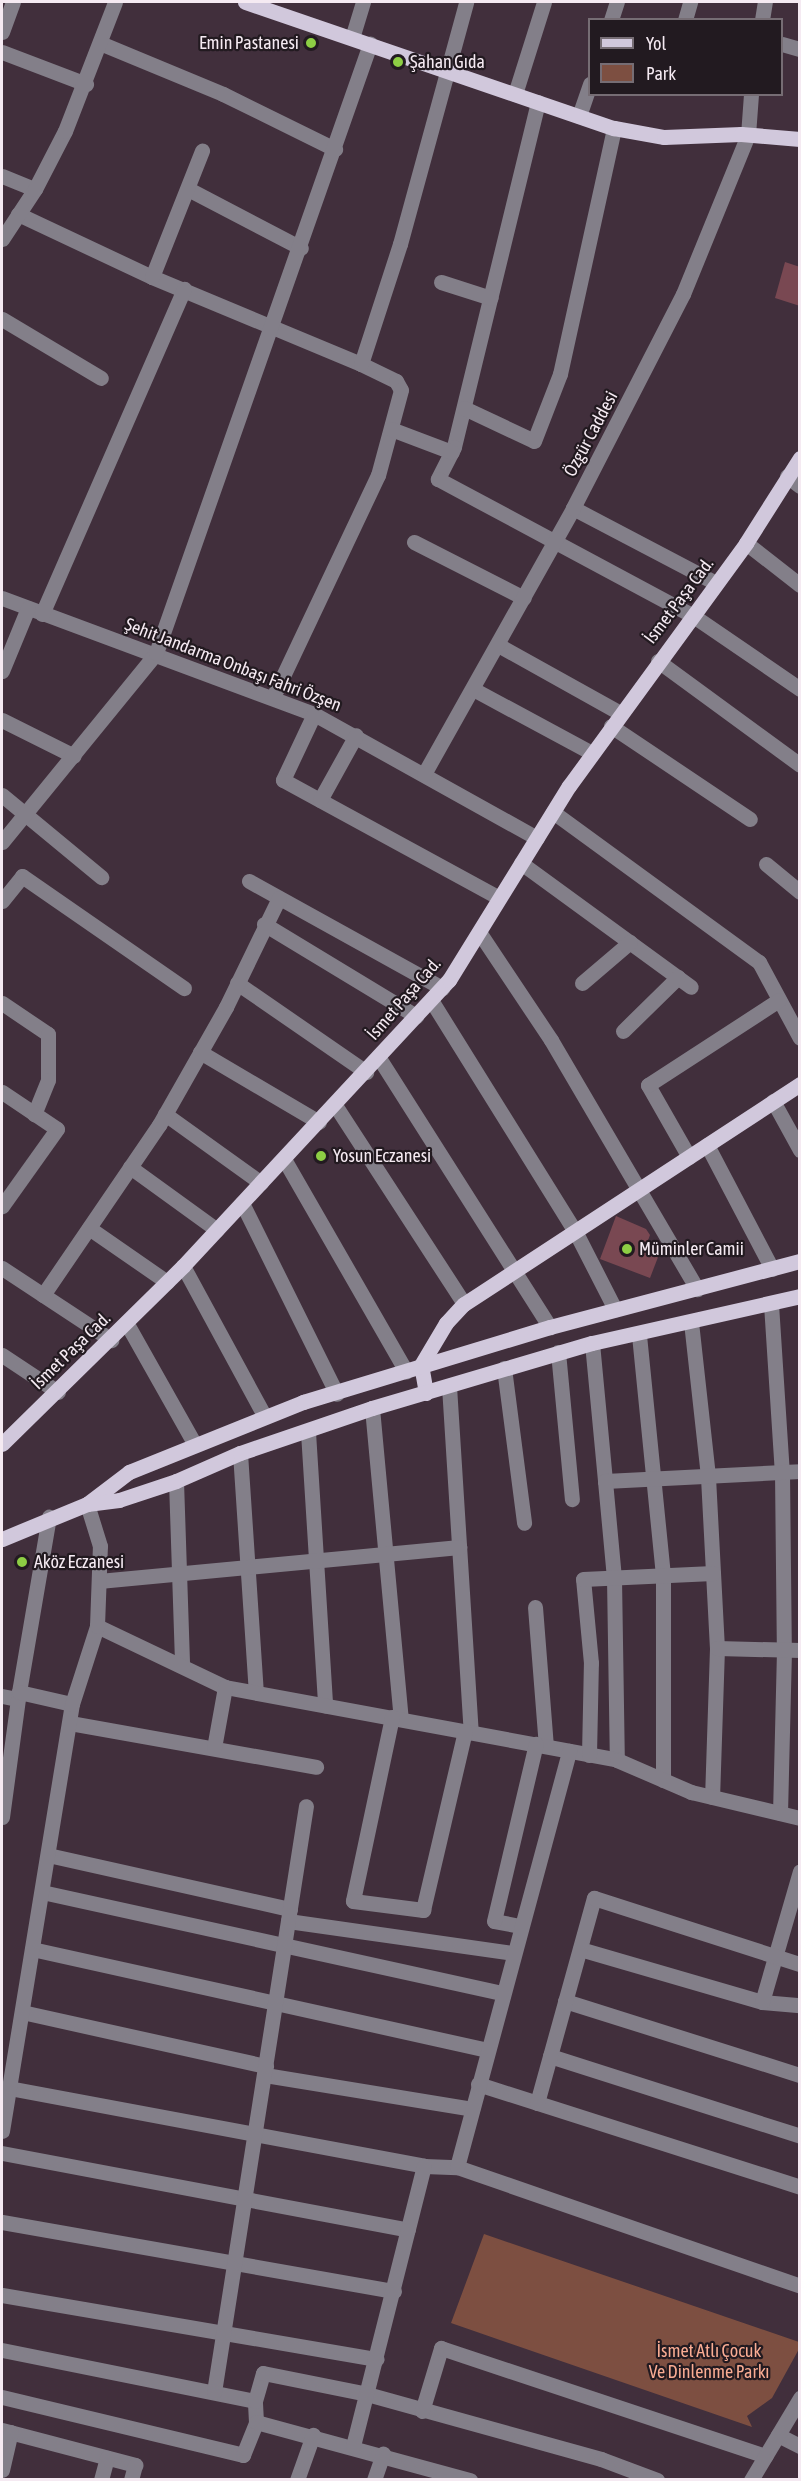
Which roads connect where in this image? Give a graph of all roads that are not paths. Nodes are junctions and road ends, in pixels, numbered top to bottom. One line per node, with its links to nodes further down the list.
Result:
1 (13, 2): 14 (street)
2 (115, 2): 16 (street)
3 (245, 2): 10 (main road)
4 (363, 2): 15 (street)
5 (466, 2): 21 (street)
6 (543, 2): 24 (street)
7 (617, 2): 11 (street)
8 (690, 2): 12 (street)
9 (765, 2): 13 (street)
10 (270, 5): 15 (main road)
11 (612, 18)
12 (686, 18)
13 (762, 18)
14 (2, 32)
15 (352, 38): 17 (main road)
16 (100, 43): 22 (street); 31 (street)
17 (370, 44): 21 (main road); 31 (street)
18 (783, 44): 19 (street)
19 (800, 49)
20 (2, 52): 22 (street)
21 (446, 70): 24 (main road); 45 (street)
22 (86, 84): 34 (street)
23 (588, 90): 27 (street)
24 (515, 94): 26 (main road)
25 (751, 96): 29 (street, Özgür Caddesi)
26 (538, 102): 27 (main road); 42 (street)
27 (579, 116): 28 (main road)
28 (614, 128): 29 (main road); 47 (street)
29 (748, 135): 30 (main road); 53 (street, Özgür Caddesi)
30 (800, 139)
31 (334, 149): 38 (street)
32 (202, 151): 35 (street)
33 (2, 176): 34 (street)
34 (35, 189): 36 (street)
35 (190, 190): 38 (street); 39 (street)
36 (18, 214): 37 (street); 39 (street)
37 (2, 239)
38 (301, 248): 44 (street)
39 (152, 277): 41 (street)
40 (441, 282): 42 (street)
41 (184, 289): 44 (street); 61 (street)
42 (491, 298): 47 (street)
43 (2, 320): 46 (street)
44 (274, 327): 45 (street); 65 (street)
45 (361, 364): 48 (street)
46 (101, 378)
47 (464, 408): 49 (street)
48 (391, 429): 49 (street); 70 (street)
49 (452, 452): 55 (street)
50 (800, 458): 51 (main road, İsmet Paşa Cad.)
51 (787, 476): 52 (street); 56 (main road, İsmet Paşa Cad.)
52 (800, 486)
53 (573, 508): 55 (street, Özgür Caddesi); 57 (street)
54 (414, 542): 60 (street)
55 (555, 542): 60 (street, Özgür Caddesi); 62 (street)
56 (746, 543): 57 (main road, İsmet Paşa Cad.); 58 (street)
57 (716, 583): 62 (main road, İsmet Paşa Cad.)
58 (800, 585)
59 (2, 598): 61 (street, Şehit Jandarma Onbaşı Fahri Özşen)
60 (524, 598): 63 (street, Özgür Caddesi)
61 (35, 611): 64 (street); 65 (street, Şehit Jandarma Onbaşı Fahri Özşen)
62 (692, 615): 66 (main road, İsmet Paşa Cad.); 69 (street)
63 (498, 645): 68 (street, Özgür Caddesi); 72 (street)
64 (6, 651): 67 (street)
65 (156, 653): 70 (street, Şehit Jandarma Onbaşı Fahri Özşen); 76 (street)
66 (658, 661): 72 (main road, İsmet Paşa Cad.); 77 (street)
67 (2, 671)
68 (473, 689): 75 (street); 78 (street, Özgür Caddesi)
69 (800, 689)
70 (273, 697): 71 (street, Şehit Jandarma Onbaşı Fahri Özşen)
71 (314, 714): 74 (street, Şehit Jandarma Onbaşı Fahri Özşen); 80 (street)
72 (615, 719): 75 (main road, İsmet Paşa Cad.); 83 (street)
73 (2, 720): 76 (street)
74 (356, 735): 78 (street, Şehit Jandarma Onbaşı Fahri Özşen); 80 (street)
75 (592, 753): 82 (main road, İsmet Paşa Cad.)
76 (74, 756): 81 (street)
77 (800, 765)
78 (424, 774): 84 (street, Şehit Jandarma Onbaşı Fahri Özşen)
79 (2, 795): 81 (street)
80 (320, 800): 92 (street)
81 (26, 812): 85 (street); 88 (street)
82 (553, 812): 84 (main road, İsmet Paşa Cad.); 104 (street)
83 (750, 819)
84 (537, 838): 86 (main road, İsmet Paşa Cad.)
85 (2, 842)
86 (521, 863): 92 (main road, İsmet Paşa Cad.); 96 (street)
87 (766, 864): 90 (street)
88 (101, 877)
89 (249, 881): 91 (street)
90 (799, 889)
91 (279, 898): 94 (street); 102 (street)
92 (499, 898): 95 (main road, İsmet Paşa Cad.)
93 (2, 901): 101 (street)
94 (264, 924): 98 (street); 106 (street)
95 (478, 932): 102 (main road, İsmet Paşa Cad.); 125 (street)
96 (630, 942): 97 (street); 99 (street)
97 (678, 977): 100 (street); 107 (street)
98 (237, 983): 109 (street); 111 (street)
99 (582, 983)
100 (691, 987)
101 (184, 988)
102 (442, 988): 103 (main road, İsmet Paşa Cad.)
103 (431, 1000): 106 (main road, İsmet Paşa Cad.); 130 (street)
104 (779, 1000): 108 (street); 121 (street)
105 (2, 1003): 116 (street)
106 (416, 1016): 110 (main road, İsmet Paşa Cad.)
107 (623, 1031)
108 (800, 1038)
109 (200, 1052): 117 (street); 118 (street)
110 (379, 1058): 111 (main road, İsmet Paşa Cad.); 135 (street)
111 (366, 1072): 115 (main road, İsmet Paşa Cad.)
112 (800, 1084): 114 (main road)
113 (2, 1092): 116 (street)
114 (773, 1101): 119 (main road); 120 (street)
115 (335, 1105): 118 (main road, İsmet Paşa Cad.); 140 (street)
116 (34, 1114): 127 (street)
117 (165, 1114): 123 (street); 124 (street)
118 (319, 1122): 122 (main road, İsmet Paşa Cad.)
119 (707, 1145): 121 (main road); 134 (street)
120 (800, 1150)
121 (689, 1157): 125 (main road)
122 (284, 1159): 124 (main road, İsmet Paşa Cad.); 155 (street)
123 (130, 1167): 128 (street); 129 (street)
124 (261, 1183): 126 (main road, İsmet Paşa Cad.)
125 (635, 1192): 130 (main road); 137 (street)
126 (242, 1203): 129 (main road, İsmet Paşa Cad.); 159 (street)
127 (2, 1206)
128 (89, 1228): 136 (street); 138 (street)
129 (217, 1230): 132 (main road, İsmet Paşa Cad.)
130 (575, 1231): 135 (main road); 142 (street)
131 (800, 1261): 134 (main road)
132 (183, 1266): 136 (main road, İsmet Paşa Cad.); 161 (street)
133 (2, 1268): 138 (street)
134 (772, 1269): 137 (main road)
135 (518, 1270): 140 (main road); 145 (street)
136 (167, 1281): 144 (main road, İsmet Paşa Cad.)
137 (696, 1289): 142 (main road)
138 (43, 1295): 148 (street)
139 (800, 1296): 141 (main road)
140 (464, 1304): 147 (main road)
141 (771, 1304): 143 (main road); 167 (street)
142 (615, 1309): 145 (main road)
143 (692, 1322): 146 (main road); 168 (street)
144 (127, 1324): 148 (main road, İsmet Paşa Cad.); 164 (street)
145 (550, 1327): 152 (main road)
146 (639, 1335): 149 (main road); 169 (street)
147 (436, 1339): 152 (main road); 153 (main road)
148 (111, 1340): 157 (main road, İsmet Paşa Cad.)
149 (592, 1343): 150 (main road); 171 (street)
150 (558, 1352): 154 (main road); 172 (street)
151 (2, 1355): 157 (street)
152 (445, 1358): 153 (main road); 156 (main road)
153 (421, 1365): 155 (main road); 158 (main road)
154 (504, 1368): 156 (main road); 175 (street)
155 (405, 1371): 159 (main road)
156 (449, 1386): 158 (main road); 177 (street)
157 (58, 1392): 163 (main road, İsmet Paşa Cad.)
158 (426, 1393): 160 (main road)
159 (337, 1394): 161 (main road)
160 (372, 1408): 162 (main road); 178 (street)
161 (264, 1415): 164 (main road)
162 (308, 1432): 165 (main road); 179 (street)
163 (4, 1438)
164 (194, 1443): 173 (main road)
165 (240, 1453): 170 (main road); 180 (street)
166 (800, 1471): 167 (street)
167 (782, 1472): 168 (street); 189 (street)
168 (708, 1478): 169 (street); 181 (street)
169 (654, 1479): 171 (street); 182 (street)
170 (176, 1481): 173 (main road); 183 (street)
171 (605, 1481): 184 (street)
172 (572, 1499)
173 (87, 1504): 174 (main road); 185 (street)
174 (49, 1517): 176 (main road); 194 (street)
175 (524, 1523)
176 (2, 1539)
177 (459, 1547): 178 (street); 199 (street)
178 (387, 1555): 179 (street); 197 (street)
179 (316, 1562): 180 (street); 196 (street)
180 (248, 1569): 183 (street); 192 (street)
181 (713, 1573): 182 (street); 188 (street)
182 (663, 1575): 184 (street); 206 (street)
183 (181, 1576): 185 (street); 190 (street)
184 (614, 1578): 203 (street); 204 (street)
185 (99, 1581): 187 (street)
186 (535, 1606): 200 (street)
187 (97, 1626): 190 (street); 195 (street)
188 (717, 1648): 189 (street); 207 (street)
189 (792, 1650): 209 (street)
190 (182, 1666): 191 (street)
191 (225, 1687): 192 (street); 201 (street)
192 (256, 1692): 196 (street)
193 (2, 1696): 194 (street)
194 (19, 1696): 195 (street); 210 (street)
195 (72, 1704): 198 (street)
196 (325, 1705): 197 (street)
197 (397, 1718): 199 (street); 199 (street)
198 (70, 1723): 201 (street); 212 (street)
199 (468, 1731): 200 (street)
200 (541, 1745): 202 (street); 217 (street)
201 (214, 1748): 205 (street)
202 (570, 1751): 203 (street); 217 (street)
203 (589, 1755): 204 (street)
204 (617, 1760): 206 (street)
205 (316, 1767)
206 (663, 1780): 207 (street)
207 (712, 1797): 209 (street)
208 (306, 1806): 216 (street)
209 (780, 1813): 211 (street)
210 (2, 1818)
211 (800, 1818)
212 (48, 1855): 214 (street); 216 (street)
213 (800, 1871): 215 (street)
214 (42, 1892): 218 (street); 219 (street)
215 (794, 1910): 222 (street)
216 (289, 1915): 218 (street); 221 (street)
217 (520, 1926): 221 (street)
218 (284, 1948): 224 (street); 227 (street)
219 (32, 1949): 227 (street); 229 (street)
220 (580, 1949): 222 (street); 225 (street); 226 (street)
221 (512, 1953): 224 (street)
222 (776, 1958): 223 (street); 226 (street)
223 (800, 1964)
224 (501, 1993): 230 (street)
225 (565, 2001): 232 (street); 234 (street)
226 (762, 2002): 228 (street)
227 (275, 2006): 230 (street); 233 (street)
228 (800, 2006)
229 (22, 2012): 231 (street); 233 (street)
230 (487, 2050): 235 (street)
231 (8, 2056): 236 (street)
232 (550, 2056): 237 (street); 241 (street)
233 (266, 2071): 238 (street); 240 (street)
234 (800, 2075)
235 (478, 2084): 237 (street); 238 (street)
236 (9, 2088): 239 (street); 240 (street)
237 (537, 2103): 245 (street)
238 (472, 2109): 244 (street)
239 (2, 2131)
240 (256, 2132): 243 (street); 246 (street)
241 (800, 2136)
242 (2, 2153): 246 (street)
243 (424, 2166): 244 (street); 248 (street)
244 (457, 2167): 250 (street)
245 (800, 2187)
246 (246, 2198): 248 (street); 249 (street)
247 (2, 2222): 249 (street)
248 (408, 2230): 251 (street)
249 (236, 2262): 251 (street); 253 (street)
250 (800, 2286)
251 (394, 2291): 255 (street)
252 (2, 2295): 253 (street)
253 (224, 2333): 255 (street); 256 (street)
254 (2, 2350): 256 (street)
255 (377, 2359): 257 (street)
256 (214, 2392): 260 (street)
257 (367, 2394): 260 (street); 261 (street); 266 (street)
258 (2, 2397): 262 (street)
259 (800, 2398): 265 (street)
260 (255, 2401): 262 (street)
261 (422, 2411): 269 (street); 277 (street)
262 (256, 2422): 264 (street)
263 (6, 2431): 270 (street); 271 (street)
264 (313, 2435): 266 (street); 274 (street)
265 (778, 2435): 267 (street); 269 (street)
266 (353, 2446): 268 (street)
267 (800, 2446)
268 (382, 2454): 275 (street); 276 (street)
269 (765, 2456): 278 (street)
270 (107, 2458): 272 (street); 273 (street)
271 (2, 2470)
272 (101, 2480)
273 (131, 2480)
274 (297, 2480)
275 (374, 2480)
276 (470, 2480)
277 (657, 2480)
278 (751, 2480)

